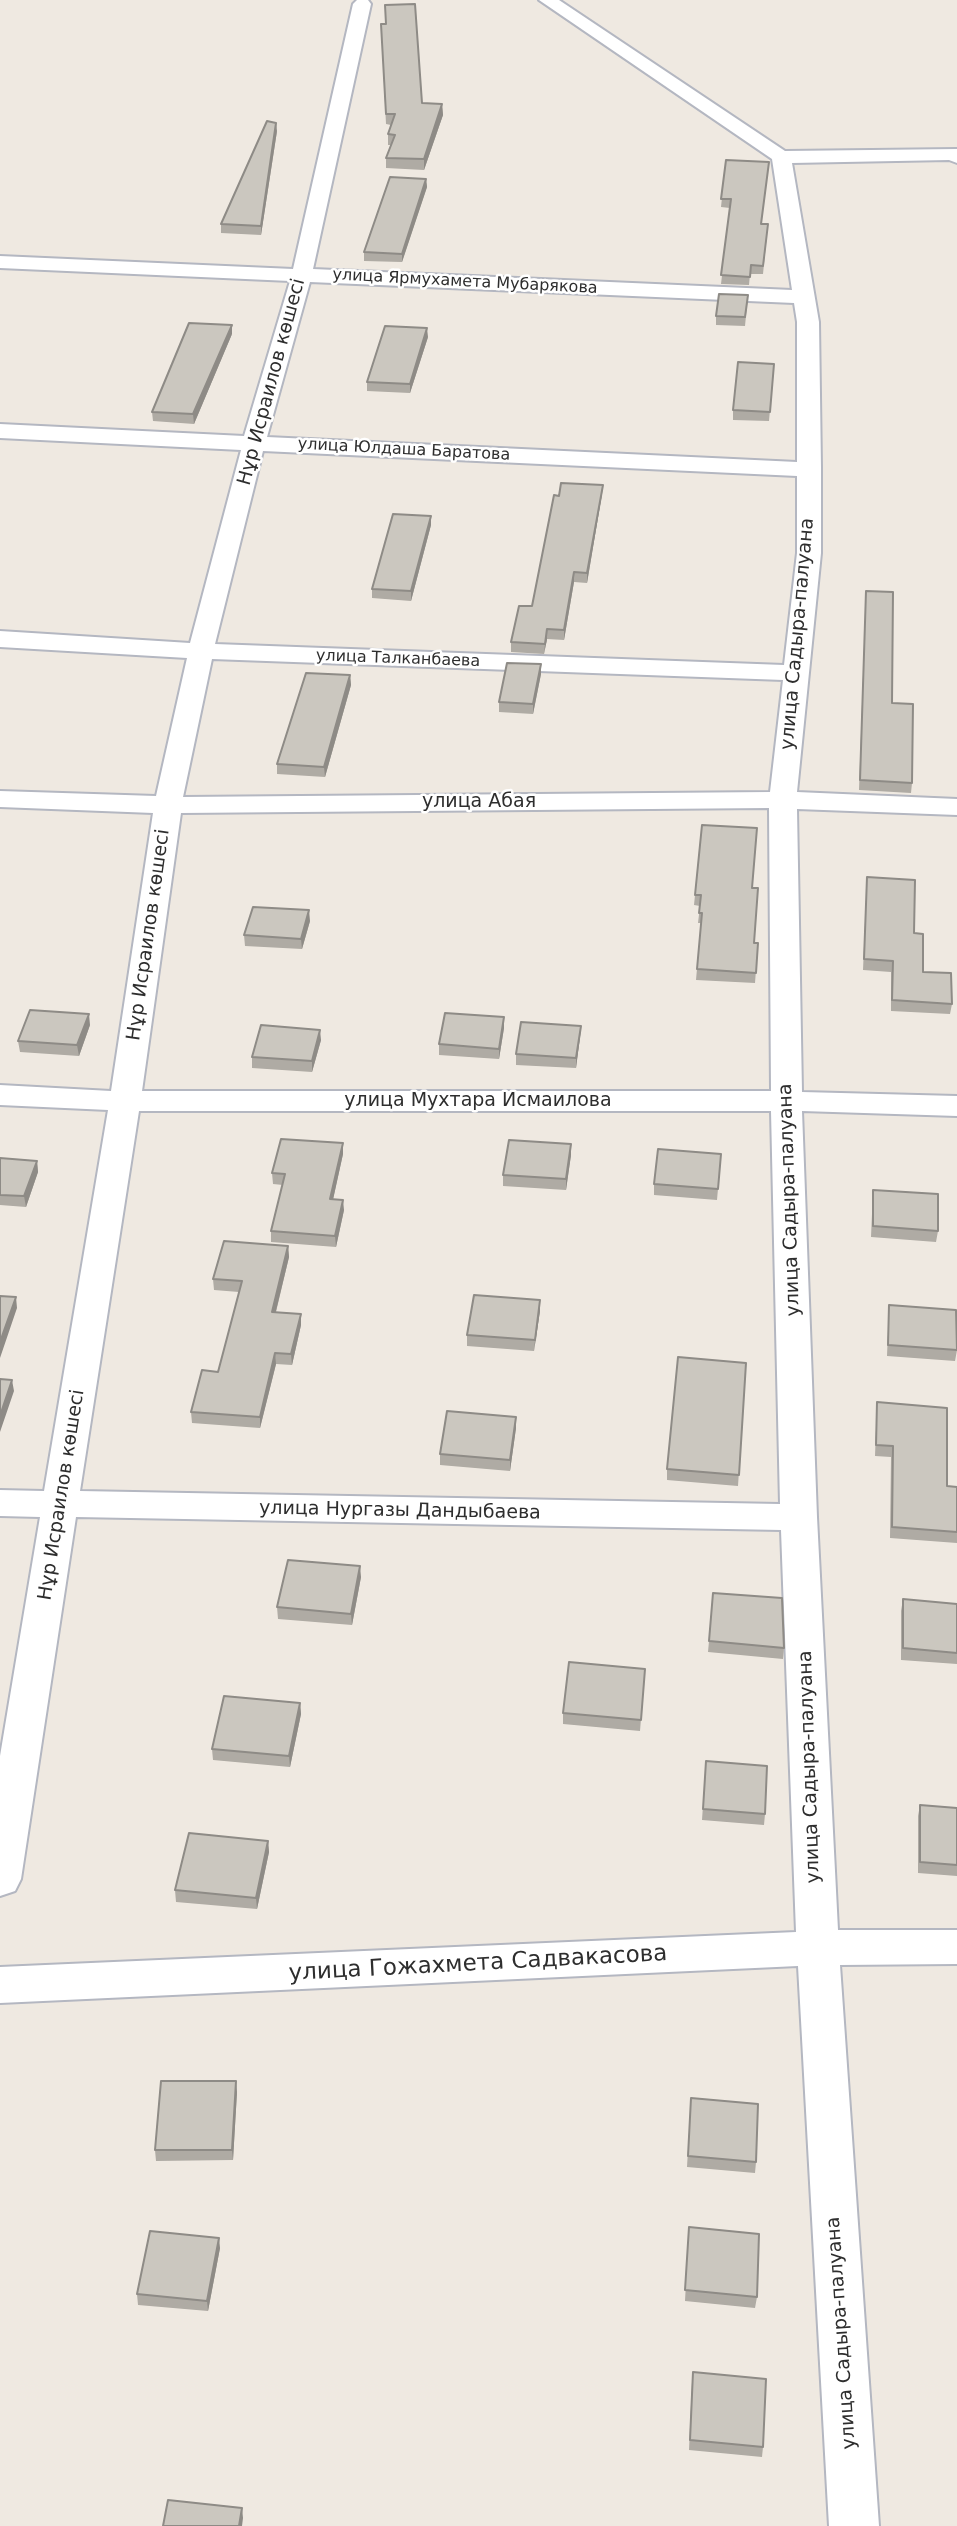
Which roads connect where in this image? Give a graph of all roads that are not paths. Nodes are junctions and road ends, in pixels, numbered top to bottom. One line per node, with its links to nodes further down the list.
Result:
1 (548, 0): 3 (street)
2 (362, 4): 6 (street, Нұр Исраилов көшесі)
3 (781, 156): 4 (street); 7 (street, улица Садыра-палуана)
4 (957, 157)
5 (0, 262): 6 (street, улица Ярмухамета Мубарякова)
6 (302, 274): 7 (street, улица Ярмухамета Мубарякова); 9 (street, Нұр Исраилов көшесі)
7 (804, 297): 10 (street, улица Садыра-палуана)
8 (0, 431): 9 (street, улица Юлдаша Баратова)
9 (254, 442): 10 (street, улица Юлдаша Баратова); 12 (street, Нұр Исраилов көшесі)
10 (809, 468): 13 (street, улица Садыра-палуана)
11 (0, 639): 12 (street, улица Талканбаева)
12 (201, 651): 13 (street, улица Талканбаева); 16 (street, Нұр Исраилов көшесі)
13 (797, 673): 15 (street, улица Садыра-палуана)
14 (0, 799): 16 (street, улица Абая)
15 (783, 800): 16 (street, улица Абая); 17 (street, улица Абая); 20 (street, улица Садыра-палуана)
16 (168, 805): 19 (street, Нұр Исраилов көшесі)
17 (957, 807)
18 (0, 1095): 19 (street, улица Мухтара Исмаилова)
19 (125, 1101): 20 (street, улица Мухтара Исмаилова); 23 (street, Нұр Исраилов көшесі)
20 (788, 1101): 21 (street, улица Мухтара Исмаилова); 24 (street, улица Садыра-палуана)
21 (957, 1106)
22 (0, 1503): 23 (street, улица Нургазы Дандыбаева)
23 (60, 1506): 24 (street, улица Нургазы Дандыбаева); 25 (street, Нұр Исраилов көшесі)
24 (799, 1517): 27 (street, улица Садыра-палуана)
25 (0, 1880)
26 (957, 1947): 27 (street, улица Гожахмета Садвакасова)
27 (818, 1948): 28 (street, улица Гожахмета Садвакасова); 29 (street, улица Садыра-палуана)
28 (0, 1985)
29 (855, 2526)

